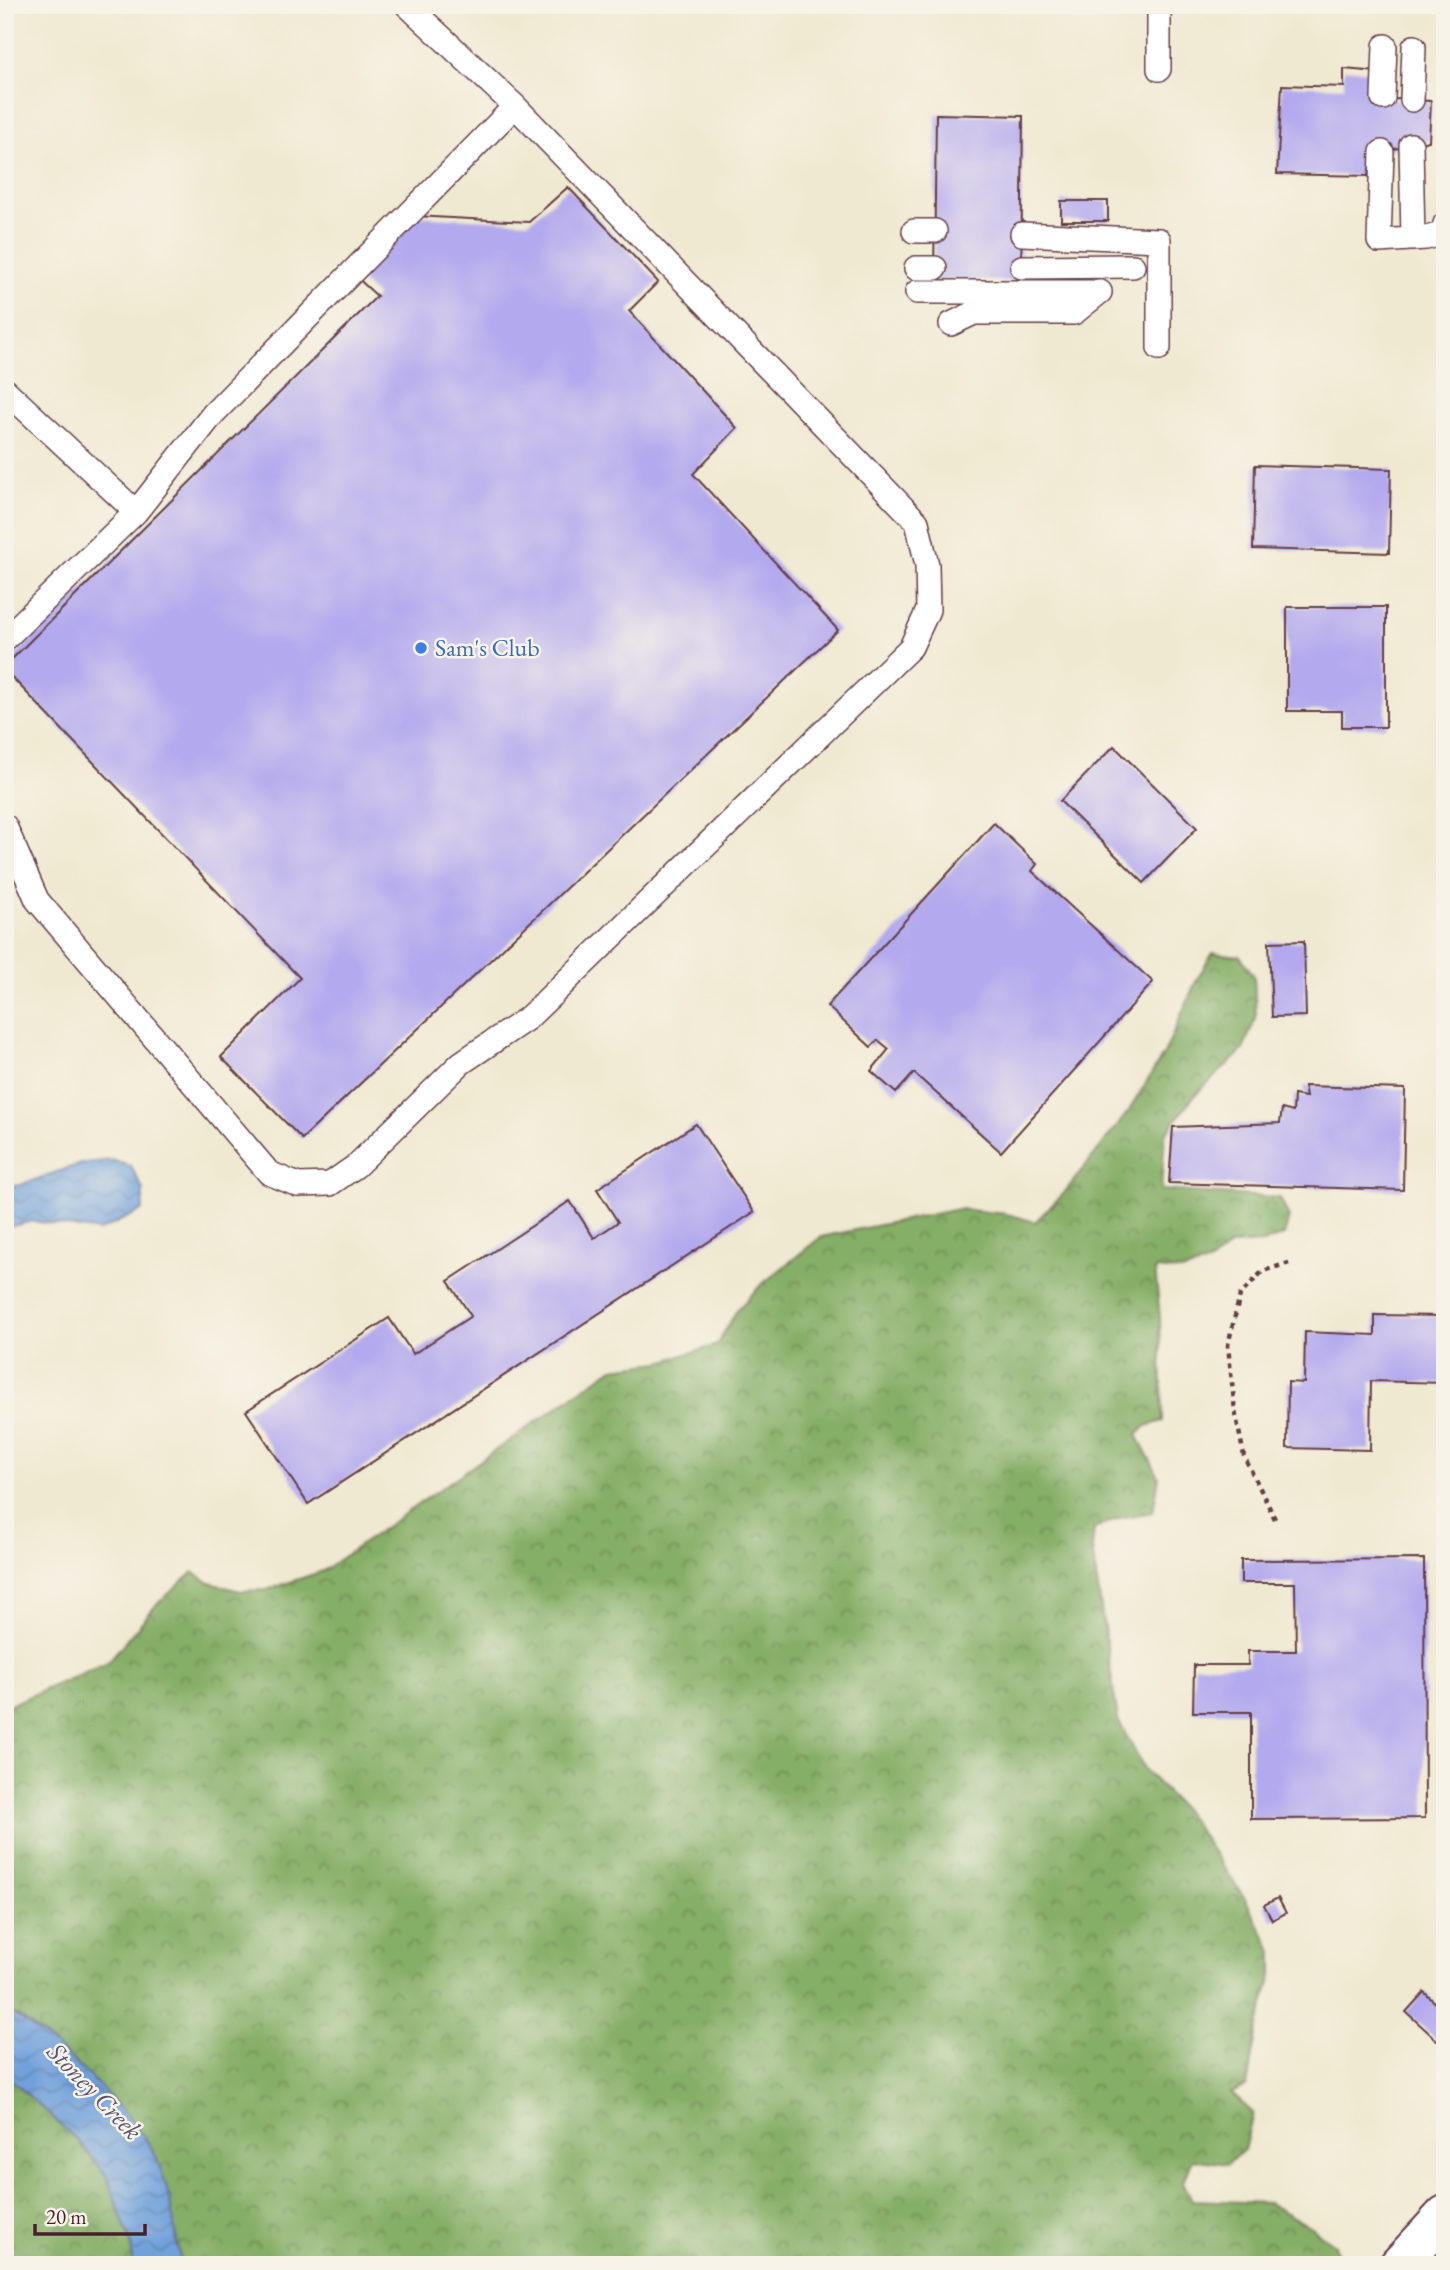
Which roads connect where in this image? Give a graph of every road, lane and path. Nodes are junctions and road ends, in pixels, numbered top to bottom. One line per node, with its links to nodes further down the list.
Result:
1 (407, 5): 6 (lane)
2 (1160, 5): 4 (lane)
3 (1399, 46): 5 (lane)
4 (1159, 69)
5 (1398, 99)
6 (515, 106): 16 (lane); 18 (lane)
7 (1397, 148): 8 (lane)
8 (1445, 224)
9 (1022, 234): 14 (lane)
10 (1133, 266): 11 (lane)
11 (1022, 267)
12 (917, 292): 13 (lane)
13 (951, 324)
14 (1159, 348)
15 (5, 390): 16 (lane)
16 (136, 513): 17 (lane)
17 (5, 639)
18 (5, 826)
19 (1289, 1263): 20 (path)
20 (1275, 1519)
21 (1445, 2215): 22 (street)
22 (1399, 2265)

